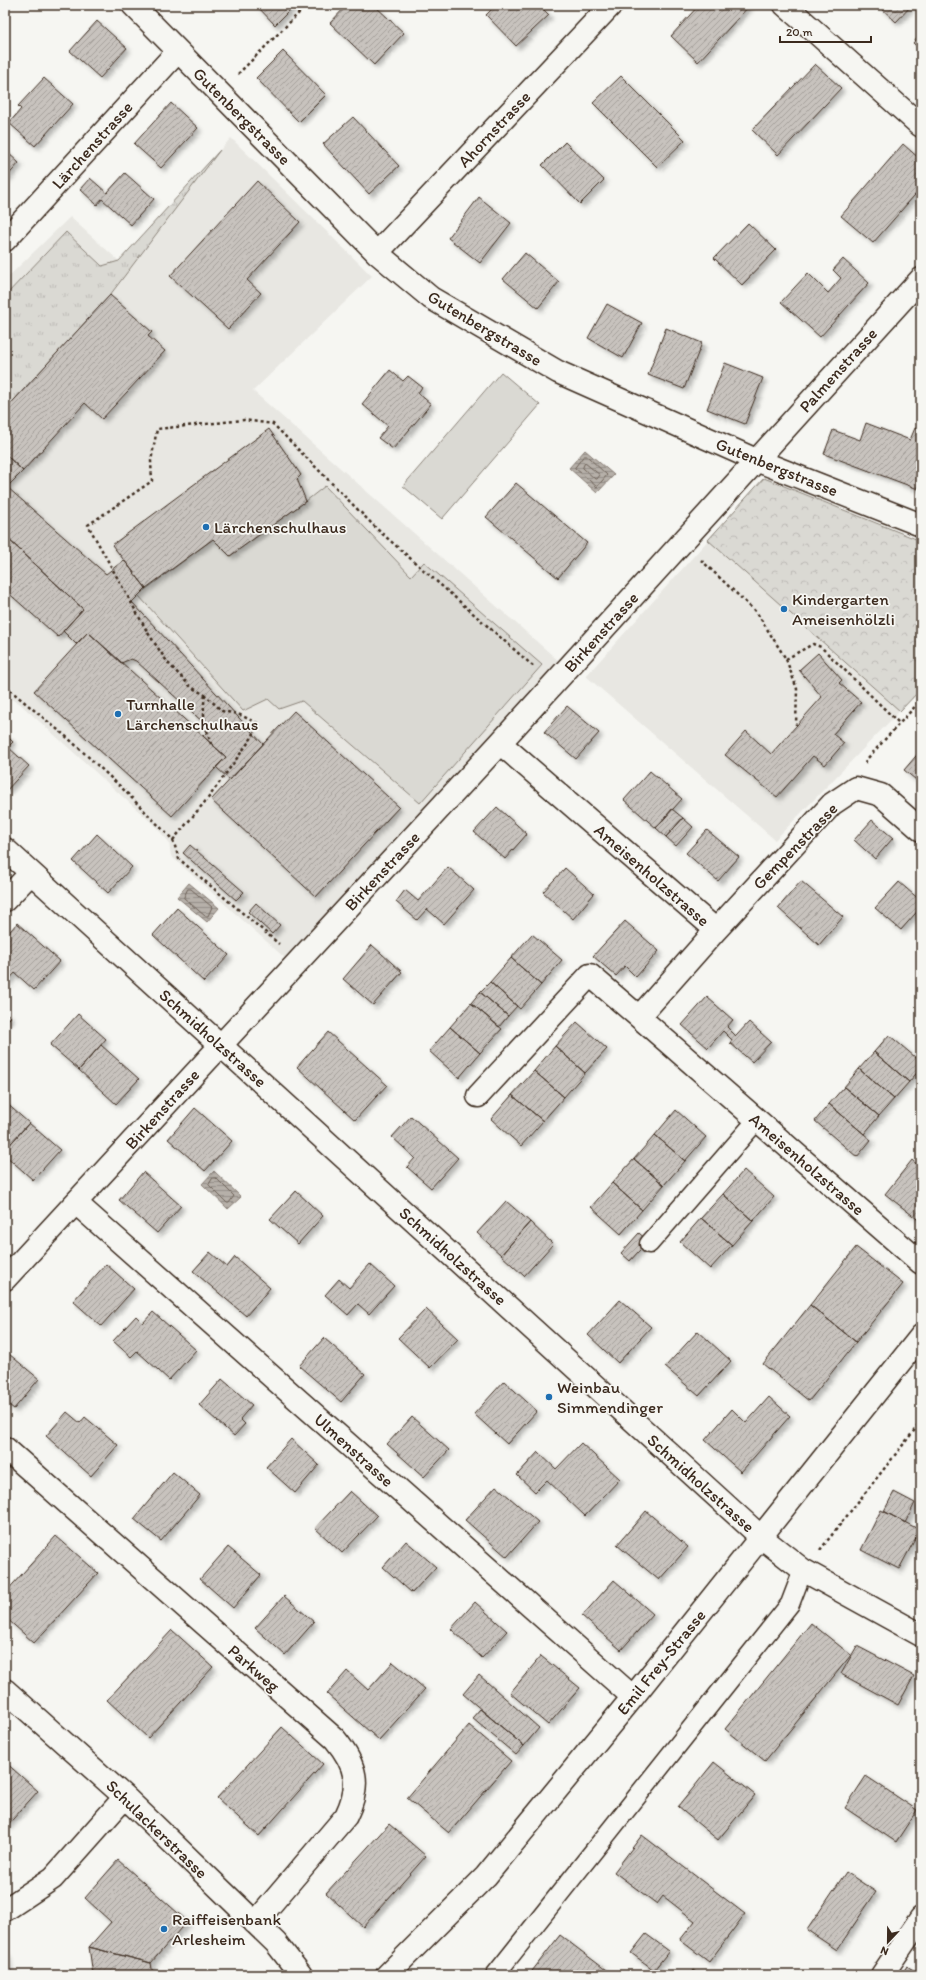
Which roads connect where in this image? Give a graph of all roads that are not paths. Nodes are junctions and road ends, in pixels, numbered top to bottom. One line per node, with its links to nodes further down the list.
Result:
1 (133, 5): 4 (street, Gutenbergstrasse)
2 (611, 5): 7 (street, Ahornstrasse)
3 (785, 5): 5 (street)
4 (178, 50): 6 (street, Lärchenstrasse); 7 (street, Gutenbergstrasse)
5 (921, 126)
6 (5, 240)
7 (377, 253): 9 (street, Gutenbergstrasse)
8 (921, 279): 9 (street, Palmenstrasse)
9 (756, 460): 10 (street, Gutenbergstrasse); 11 (street, Birkenstrasse)
10 (921, 525)
11 (500, 743): 16 (street, Ameisenholzstrasse); 18 (street, Birkenstrasse)
12 (921, 830): 16 (street, Gempenstrasse)
13 (5, 849): 14 (street, Schmidholzstrasse)
14 (31, 873): 15 (street); 18 (street, Schmidholzstrasse)
15 (5, 900)
16 (716, 930): 17 (street, Ameisenholzstrasse)
17 (639, 1017): 19 (street, Ameisenholzstrasse); 20 (street, Ameisenholzstrasse)
18 (221, 1044): 21 (street, Birkenstrasse); 27 (street, Schmidholzstrasse)
19 (478, 1096)
20 (757, 1120): 22 (lane); 23 (street, Ameisenholzstrasse)
21 (76, 1203): 24 (street, Birkenstrasse); 31 (street, Ulmenstrasse)
22 (649, 1244)
23 (921, 1264)
24 (5, 1279)
25 (921, 1336): 27 (street, Emil Frey-Strasse)
26 (5, 1448): 35 (street, Parkweg)
27 (761, 1537): 28 (street, Schmidholzstrasse); 31 (street, Emil Frey-Strasse)
28 (803, 1570): 29 (street, Schmidholzstrasse); 38 (lane)
29 (921, 1635)
30 (5, 1690): 32 (street, Schulackerstrasse)
31 (632, 1697): 37 (street, Emil Frey-Strasse)
32 (125, 1797): 33 (street); 35 (street, Schulackerstrasse)
33 (5, 1910)
34 (921, 1918): 39 (street)
35 (255, 1923): 36 (street, Schulackerstrasse)
36 (301, 1975)
37 (388, 1975)
38 (495, 1975)
39 (882, 1975)

